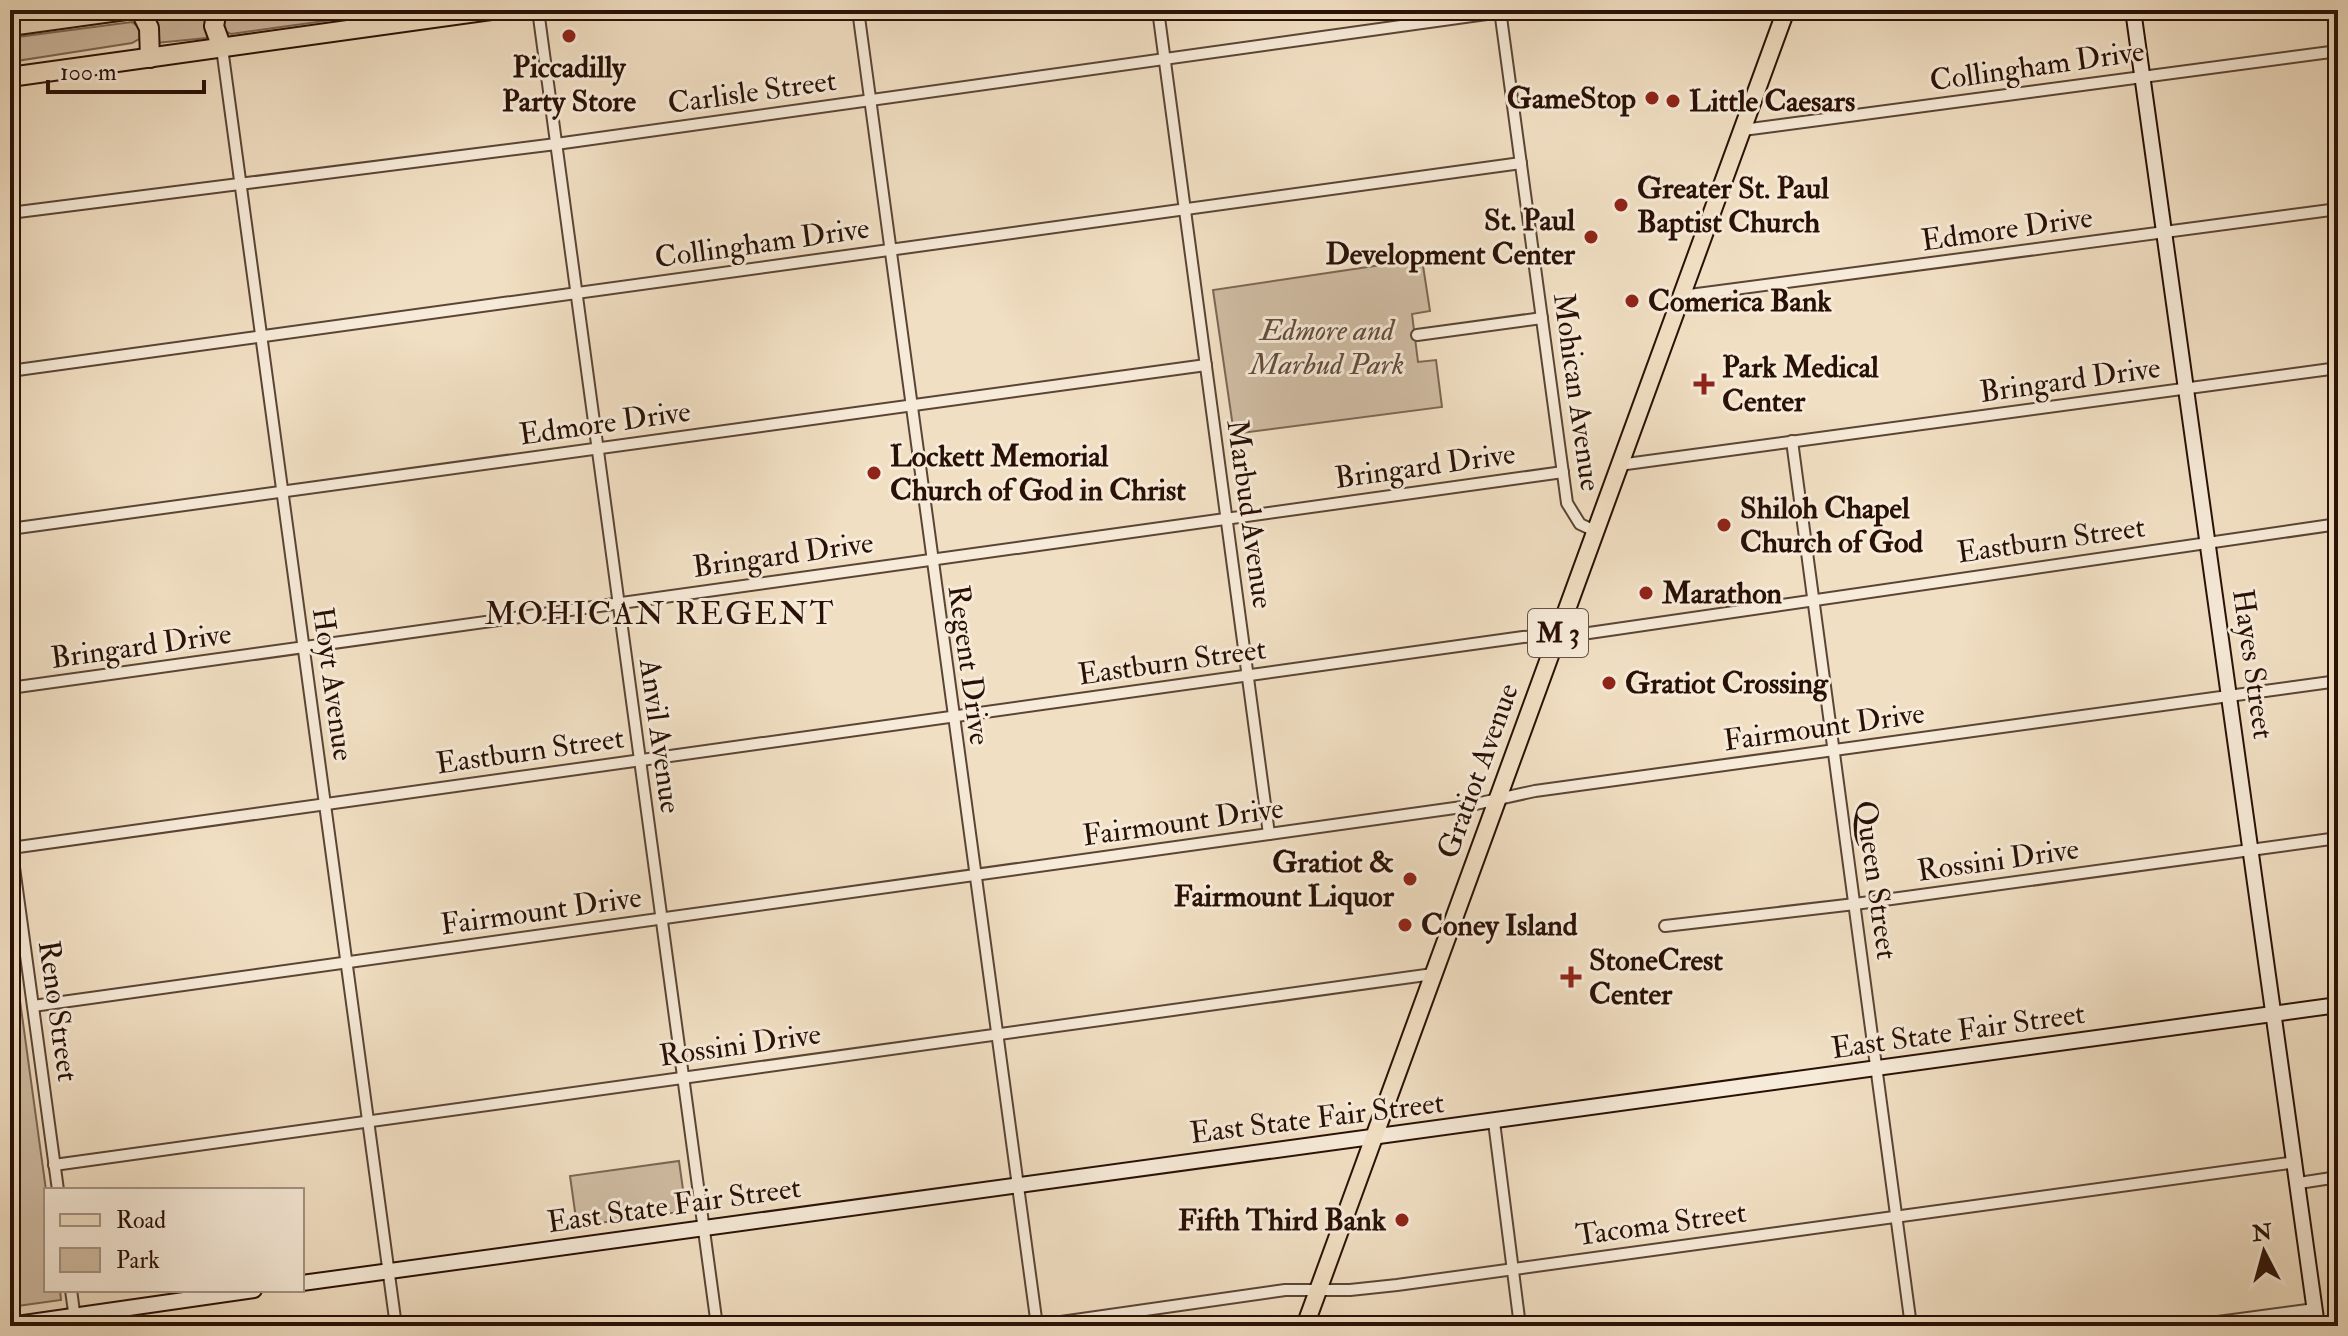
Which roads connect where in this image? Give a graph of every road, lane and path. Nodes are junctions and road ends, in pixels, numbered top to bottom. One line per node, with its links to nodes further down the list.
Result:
1 (126, 10): 11 (highway)
2 (140, 10): 14 (highway)
3 (217, 10): 12 (highway)
4 (491, 10): 12 (highway)
5 (538, 10): 20 (street, Anvil Avenue)
6 (858, 10): 18 (street, Regent Drive)
7 (1158, 10): 15 (street, Marbud Avenue)
8 (1786, 10): 19 (main road, Gratiot Avenue / M 3)
9 (2133, 10): 16 (street, Hayes Street)
10 (1500, 11): 15 (street, Carlisle Street); 21 (street, Mohican Avenue)
11 (10, 26)
12 (222, 48): 14 (highway); 22 (street, Hoyt Avenue)
13 (2338, 51): 16 (street, Collingham Drive)
14 (150, 58): 17 (highway)
15 (1164, 58): 18 (street, Carlisle Street); 23 (street, Marbud Avenue)
16 (2142, 76): 19 (street, Collingham Drive); 26 (street, Hayes Street)
17 (10, 77)
18 (868, 100): 20 (street, Carlisle Street); 27 (street, Regent Drive)
19 (1743, 130): 29 (main road, Gratiot Avenue / M 3)
20 (556, 144): 22 (street, Carlisle Street); 28 (street, Anvil Avenue)
21 (1521, 163): 23 (street, Collingham Drive); 30 (street, Mohican Avenue)
22 (240, 185): 25 (street, Carlisle Street); 32 (street, Hoyt Avenue)
23 (1185, 209): 27 (street, Collingham Drive); 33 (street, Marbud Avenue)
24 (2338, 209): 26 (street, Edmore Drive)
25 (10, 213)
26 (2164, 232): 29 (street, Edmore Drive); 36 (street, Hayes Street)
27 (890, 249): 28 (street, Collingham Drive); 37 (street, Regent Drive)
28 (576, 293): 32 (street, Collingham Drive); 39 (street, Anvil Avenue)
29 (1682, 296): 40 (main road, Gratiot Avenue / M 3)
30 (1542, 318): 31 (street); 41 (street, Mohican Avenue)
31 (1417, 335)
32 (261, 336): 35 (street, Collingham Drive); 42 (street, Hoyt Avenue)
33 (1206, 365): 37 (street, Edmore Drive); 43 (street, Marbud Avenue)
34 (2338, 368): 36 (street, Bringard Drive)
35 (10, 371)
36 (2187, 388): 38 (street, Bringard Drive); 47 (street, Hayes Street)
37 (909, 405): 39 (street, Edmore Drive); 48 (street, Regent Drive)
38 (1792, 441): 40 (street, Bringard Drive); 49 (street, Queen Street)
39 (597, 448): 42 (street, Edmore Drive); 50 (street, Anvil Avenue)
40 (1618, 465): 46 (main road, Gratiot Avenue / M 3)
41 (1563, 472): 43 (street, Bringard Drive); 46 (street, Mohican Avenue)
42 (282, 491): 45 (street, Edmore Drive); 52 (street, Hoyt Avenue)
43 (1226, 517): 48 (street, Bringard Drive); 53 (street, Marbud Avenue)
44 (2338, 524): 47 (street, Eastburn Street)
45 (10, 529)
46 (1595, 531): 51 (main road, Gratiot Avenue / M 3)
47 (2209, 542): 49 (street, Eastburn Street); 56 (street, Hayes Street)
48 (930, 558): 50 (street, Bringard Drive); 57 (street, Regent Drive)
49 (1813, 598): 51 (street, Eastburn Street); 58 (street, Queen Street)
50 (618, 603): 52 (street, Bringard Drive); 59 (street, Anvil Avenue)
51 (1557, 635): 53 (street, Eastburn Street); 60 (main road, Gratiot Avenue / M 3)
52 (303, 647): 55 (street, Bringard Drive); 61 (street, Hoyt Avenue)
53 (1248, 676): 57 (street, Eastburn Street); 62 (street, Marbud Avenue)
54 (2338, 681): 56 (street, Fairmount Drive)
55 (10, 688)
56 (2231, 696): 58 (street, Fairmount Drive); 65 (street, Hayes Street)
57 (951, 716): 59 (street, Eastburn Street); 66 (street, Regent Drive)
58 (1835, 750): 60 (street, Fairmount Drive); 67 (street, Queen Street)
59 (639, 760): 61 (street, Eastburn Street); 68 (street, Anvil Avenue)
60 (1497, 800): 62 (street, Fairmount Drive); 71 (main road, Gratiot Avenue / M 3)
61 (325, 804): 64 (street, Eastburn Street); 70 (street, Hoyt Avenue)
62 (1269, 834): 66 (street, Fairmount Drive)
63 (2338, 838): 65 (street, Rossini Drive)
64 (11, 843): 73 (street, Reno Street)
65 (2253, 849): 67 (street, Rossini Drive); 74 (street, Hayes Street)
66 (973, 874): 68 (street, Fairmount Drive); 75 (street, Regent Drive)
67 (1855, 904): 69 (street, Rossini Drive); 76 (street, Queen Street)
68 (661, 918): 70 (street, Fairmount Drive); 77 (street, Anvil Avenue)
69 (1665, 926)
70 (346, 962): 73 (street, Fairmount Drive); 78 (street, Hoyt Avenue)
71 (1433, 974): 75 (street, Rossini Drive); 80 (main road, Gratiot Avenue / M 3)
72 (2338, 1005): 74 (street, East State Fair Street)
73 (33, 1006): 82 (street, Reno Street)
74 (2276, 1013): 76 (street, East State Fair Street); 81 (street, Hayes Street)
75 (997, 1033): 77 (street, Rossini Drive); 84 (street, Regent Drive)
76 (1877, 1068): 79 (street, East State Fair Street); 87 (street, Queen Street)
77 (682, 1078): 78 (street, Rossini Drive); 88 (street, Anvil Avenue)
78 (368, 1121): 82 (street, Rossini Drive); 90 (street, Hoyt Avenue)
79 (1494, 1122): 80 (street, East State Fair Street); 89 (street)
80 (1374, 1137): 84 (street, East State Fair Street); 92 (main road, Gratiot Avenue / M 3)
81 (2296, 1162): 85 (street, Hayes Street); 87 (street, Tacoma Street)
82 (54, 1165): 86 (street, Reno Street)
83 (2338, 1177): 85 (street)
84 (1018, 1183): 88 (street, East State Fair Street); 100 (street, Regent Drive)
85 (2299, 1183): 95 (street, Hayes Street)
86 (58, 1188)
87 (1897, 1216): 89 (street, Tacoma Street); 103 (street, Queen Street)
88 (702, 1228): 90 (street, East State Fair Street); 99 (street, Anvil Avenue)
89 (1513, 1269): 92 (street, Tacoma Street); 102 (street)
90 (389, 1271): 91 (street, East State Fair Street); 98 (street, Hoyt Avenue)
91 (304, 1283)
92 (1317, 1291): 100 (street, Tacoma Street); 101 (main road, Gratiot Avenue / M 3)
93 (71, 1292): 96 (street)
94 (243, 1292): 96 (street)
95 (2315, 1309): 104 (street); 105 (street, Hayes Street)
96 (76, 1321): 97 (street)
97 (10, 1325)
98 (396, 1326)
99 (717, 1326)
100 (1035, 1326)
101 (1305, 1326)
102 (1520, 1326)
103 (1911, 1326)
104 (2188, 1326)
105 (2317, 1326)

